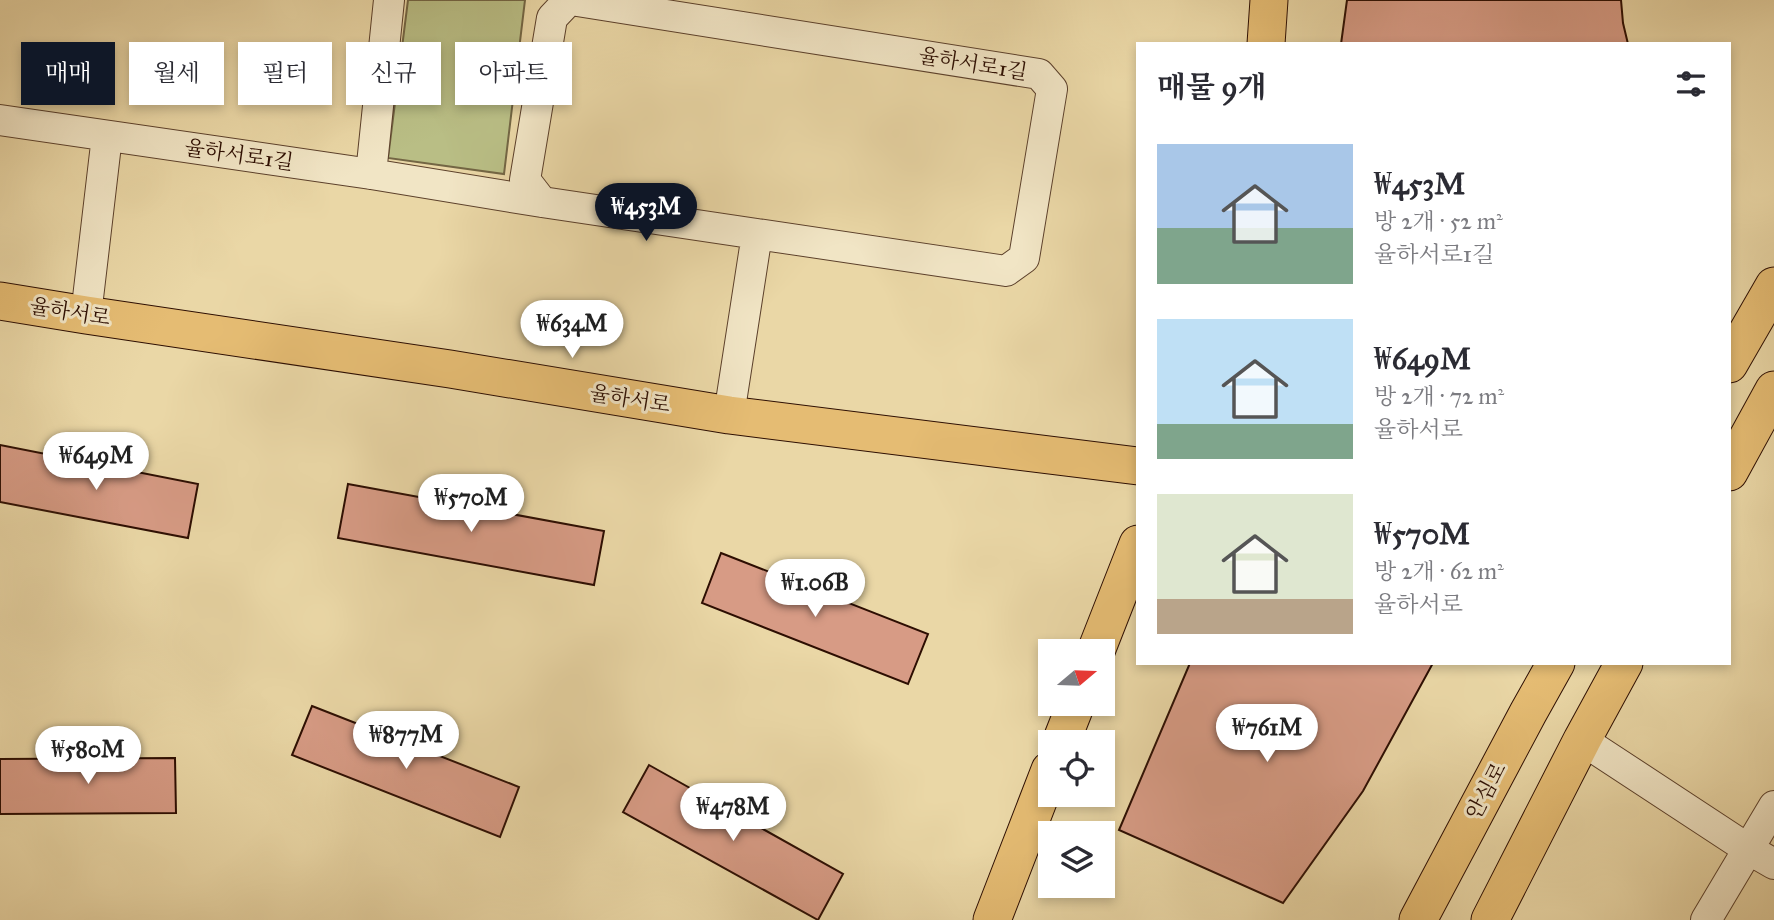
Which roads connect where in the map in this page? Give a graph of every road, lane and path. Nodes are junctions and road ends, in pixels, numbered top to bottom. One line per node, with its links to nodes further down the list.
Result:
1 (389, 0): 7 (street)
2 (570, 0): 8 (street, 율하서로1길); 9 (street, 율하서로1길)
3 (1269, 0): 4 (main road)
4 (1266, 42)
5 (0, 120): 6 (street, 율하서로1길)
6 (107, 136): 7 (street, 율하서로1길); 12 (street)
7 (371, 174): 8 (street, 율하서로1길)
8 (542, 202): 9 (street, 율하서로1길)
9 (757, 234): 15 (street)
10 (1774, 286): 13 (main road)
11 (0, 301): 12 (main road, 율하서로)
12 (86, 315): 15 (main road, 율하서로)
13 (1731, 361)
14 (1774, 390): 17 (main road)
15 (729, 415): 16 (main road, 율하서로)
16 (1136, 466)
17 (1731, 468)
18 (1136, 549): 19 (main road)
19 (1101, 639)
20 (1555, 665): 28 (main road, 안심로)
21 (1623, 665): 22 (main road)
22 (1582, 740): 25 (street); 29 (main road)
23 (1038, 801): 27 (main road)
24 (1774, 806): 25 (street)
25 (1748, 849): 26 (street); 30 (street)
26 (1774, 864)
27 (992, 920)
28 (1418, 920)
29 (1490, 920)
30 (1706, 920)

